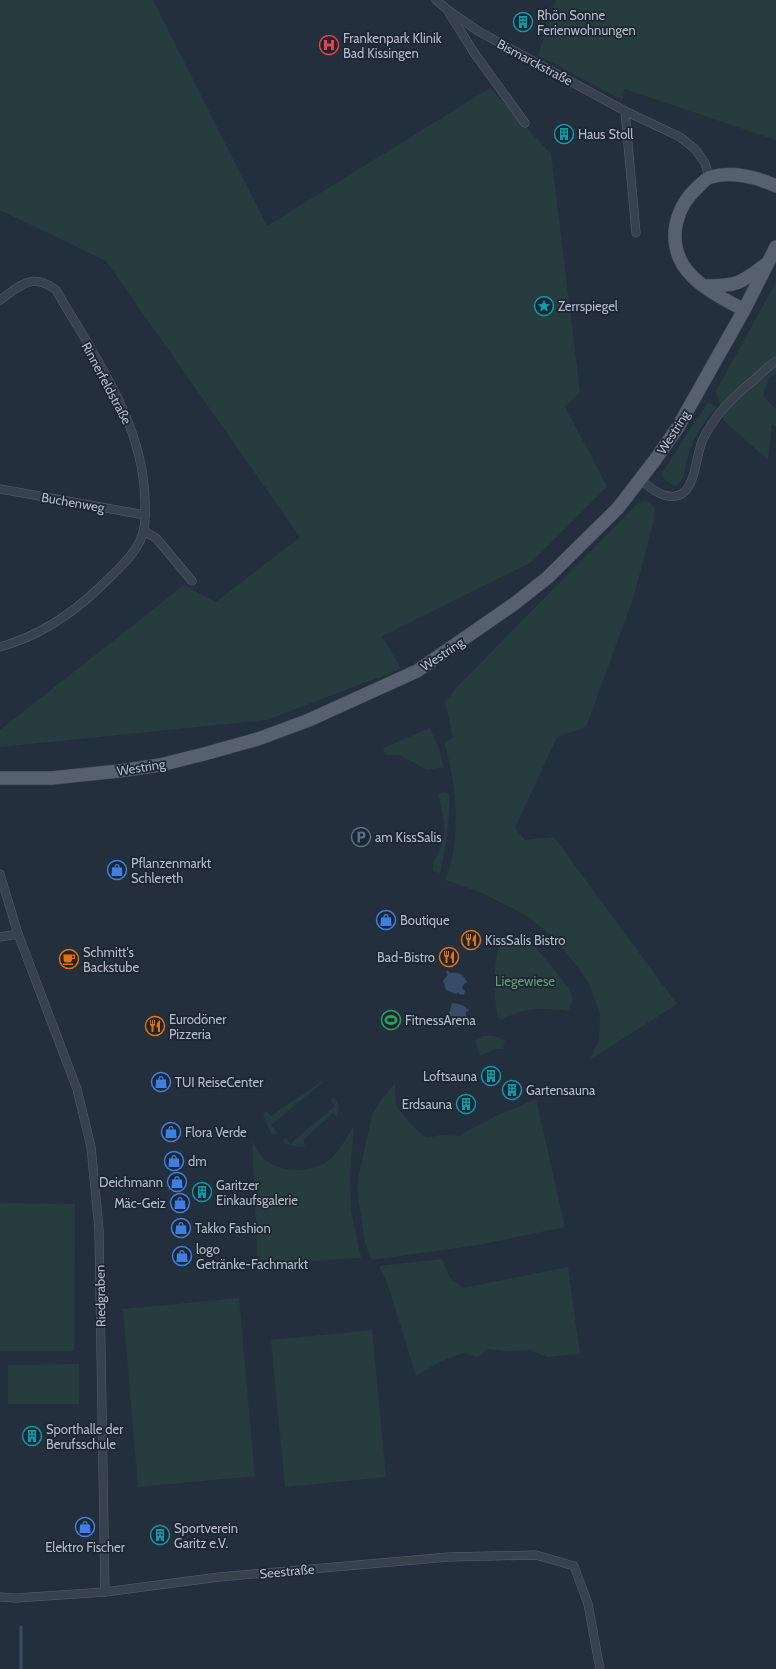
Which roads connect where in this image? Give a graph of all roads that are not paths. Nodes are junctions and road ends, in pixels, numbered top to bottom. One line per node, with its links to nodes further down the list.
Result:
1 (436, 0): 2 (street, Bismarckstraße)
2 (448, 10): 3 (street, Bismarckstraße); 4 (street, Bismarckstraße)
3 (625, 111): 5 (street, Bismarckstraße); 7 (street)
4 (525, 123)
5 (709, 177): 6 (main road); 10 (main road)
6 (776, 186)
7 (636, 233)
8 (776, 247): 9 (main road, Westring)
9 (768, 262): 10 (main road); 12 (main road, Westring)
10 (705, 286): 12 (main road)
11 (0, 300): 16 (street, Rinnerfeldstraße)
12 (744, 310): 14 (main road, Westring)
13 (776, 361): 14 (street)
14 (640, 479): 20 (main road, Westring)
15 (0, 489): 16 (street, Buchenweg)
16 (145, 515): 17 (street, Rinnerfeldstraße)
17 (144, 531): 18 (street); 19 (street, Rinnerfeldstraße)
18 (192, 581)
19 (0, 646)
20 (0, 778)
21 (0, 874): 22 (street, Riedgraben)
22 (18, 934): 23 (street); 24 (street, Riedgraben)
23 (0, 937)
24 (105, 1592): 25 (street, Seestraße); 26 (street, Seestraße)
25 (0, 1597)
26 (600, 1669)

